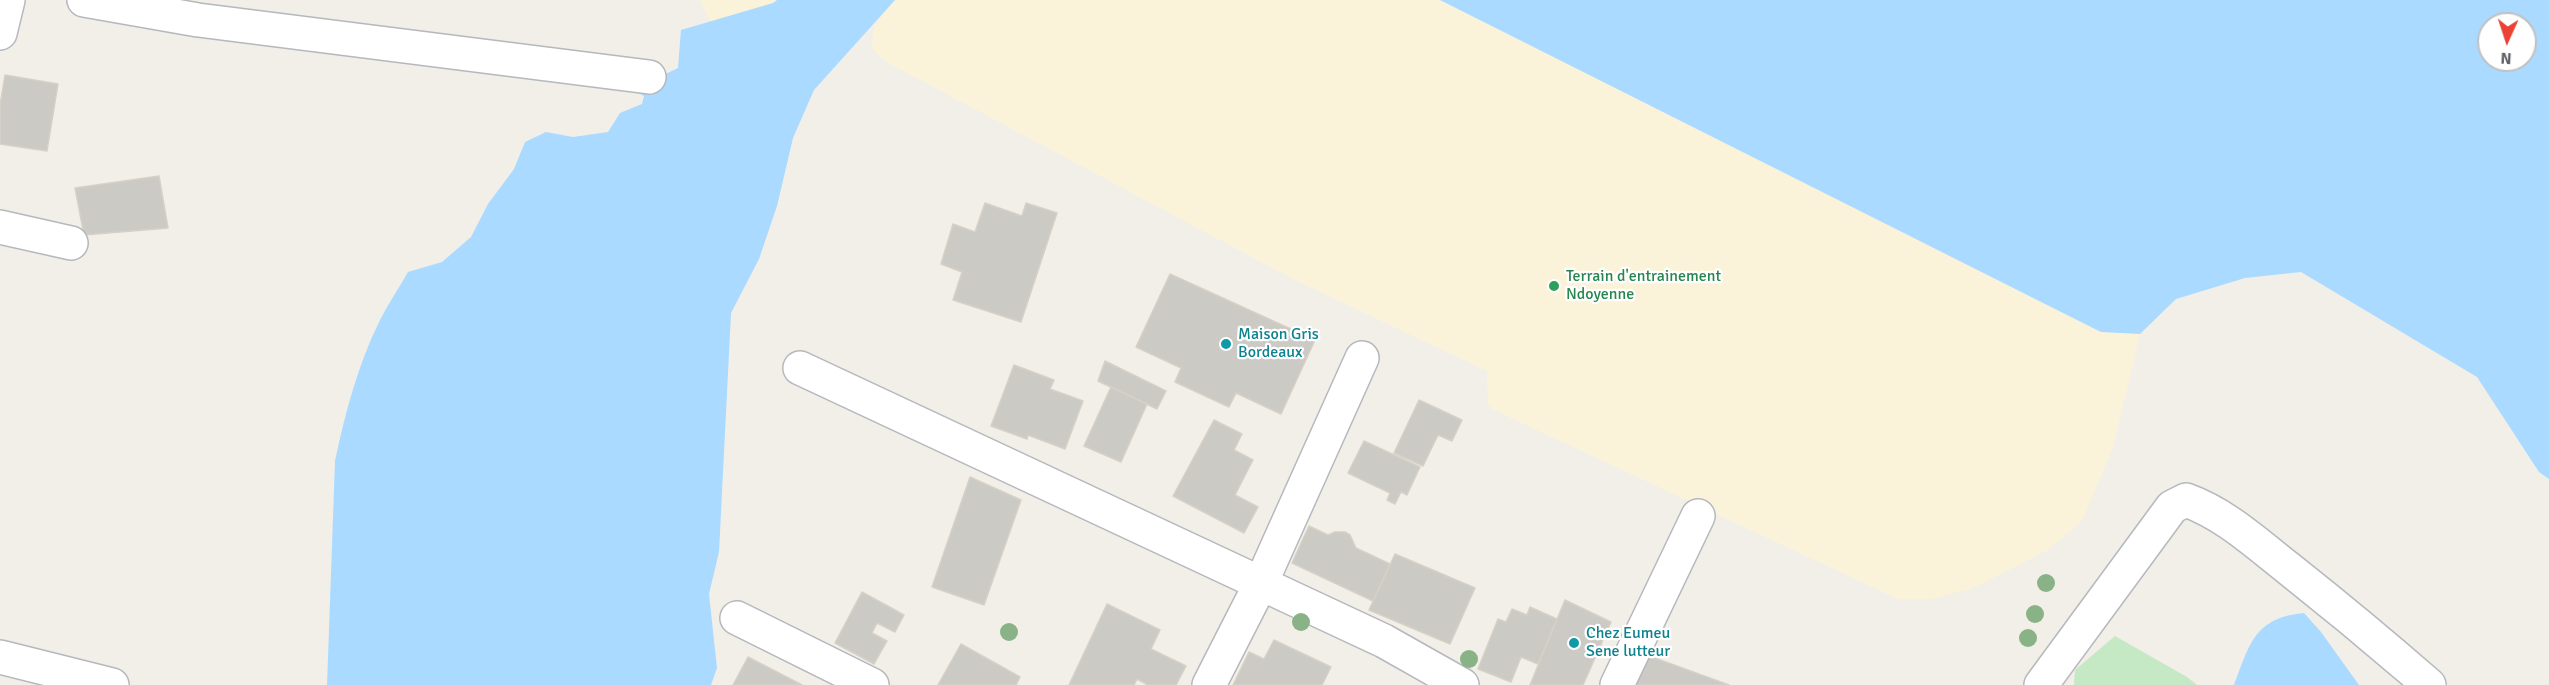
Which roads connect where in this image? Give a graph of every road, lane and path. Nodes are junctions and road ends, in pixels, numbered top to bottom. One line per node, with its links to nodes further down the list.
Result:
1 (8, 0): 4 (street)
2 (84, 0): 3 (street)
3 (200, 10): 5 (street)
4 (0, 33)
5 (649, 77)
6 (0, 227): 7 (street)
7 (71, 243)
8 (1362, 357): 11 (street)
9 (801, 368): 11 (street)
10 (1698, 516): 18 (street)
11 (1261, 583): 16 (street); 17 (street)
12 (737, 618): 15 (street)
13 (0, 657): 14 (street)
14 (112, 685)
15 (872, 685)
16 (1209, 685)
17 (1462, 685)
18 (1617, 685)
19 (2041, 685): 20 (street)
20 (2429, 685)

